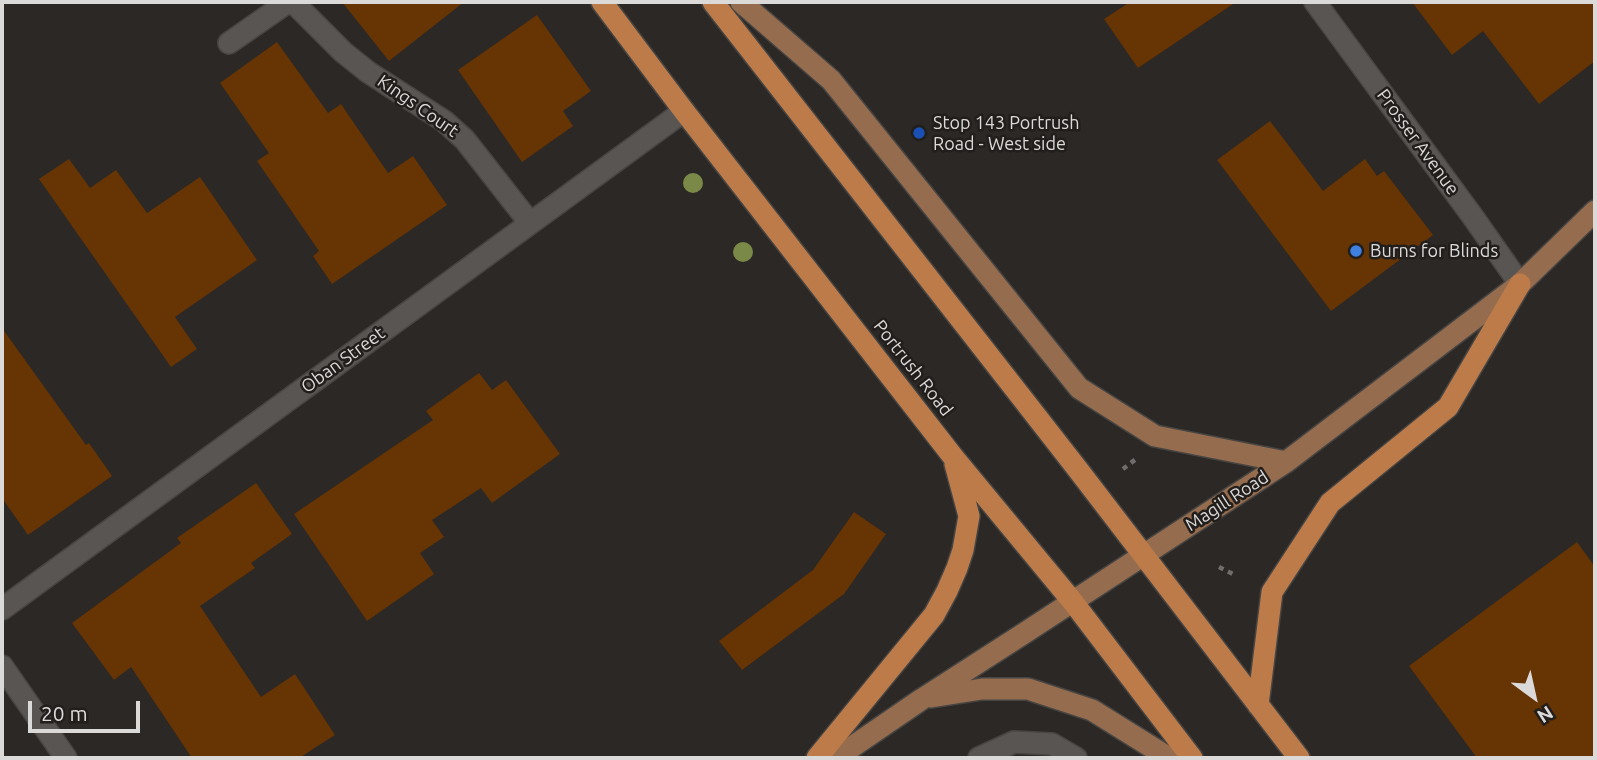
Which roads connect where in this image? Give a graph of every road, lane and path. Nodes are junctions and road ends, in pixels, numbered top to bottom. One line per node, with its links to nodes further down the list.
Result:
1 (290, 2): 6 (street); 9 (street, Kings Court)
2 (602, 2): 7 (highway, Portrush Road)
3 (713, 2): 15 (highway)
4 (741, 2): 13 (main road)
5 (1315, 2): 10 (street, Prosser Avenue)
6 (229, 43)
7 (684, 111): 9 (street, Oban Street); 12 (highway, Portrush Road)
8 (1595, 211): 10 (main road, Magill Road)
9 (530, 223): 19 (street, Oban Street)
10 (1520, 284): 13 (main road, Magill Road); 22 (highway)
11 (1141, 456): 14 (path)
12 (954, 458): 18 (highway, Portrush Road); 24 (highway)
13 (1286, 462): 15 (main road, Magill Road)
14 (1123, 469)
15 (1144, 556): 18 (main road, Magill Road); 22 (highway)
16 (1219, 567): 17 (path)
17 (1233, 574)
18 (1073, 602): 21 (main road, Magill Road); 29 (highway, Portrush Road)
19 (2, 609)
20 (2, 666): 23 (street)
21 (922, 699): 25 (main road, Magill Road); 28 (main road)
22 (1258, 705): 30 (highway)
23 (66, 758)
24 (817, 758)
25 (836, 758)
26 (979, 758): 27 (street)
27 (1076, 758)
28 (1170, 758)
29 (1192, 758)
30 (1299, 758)

